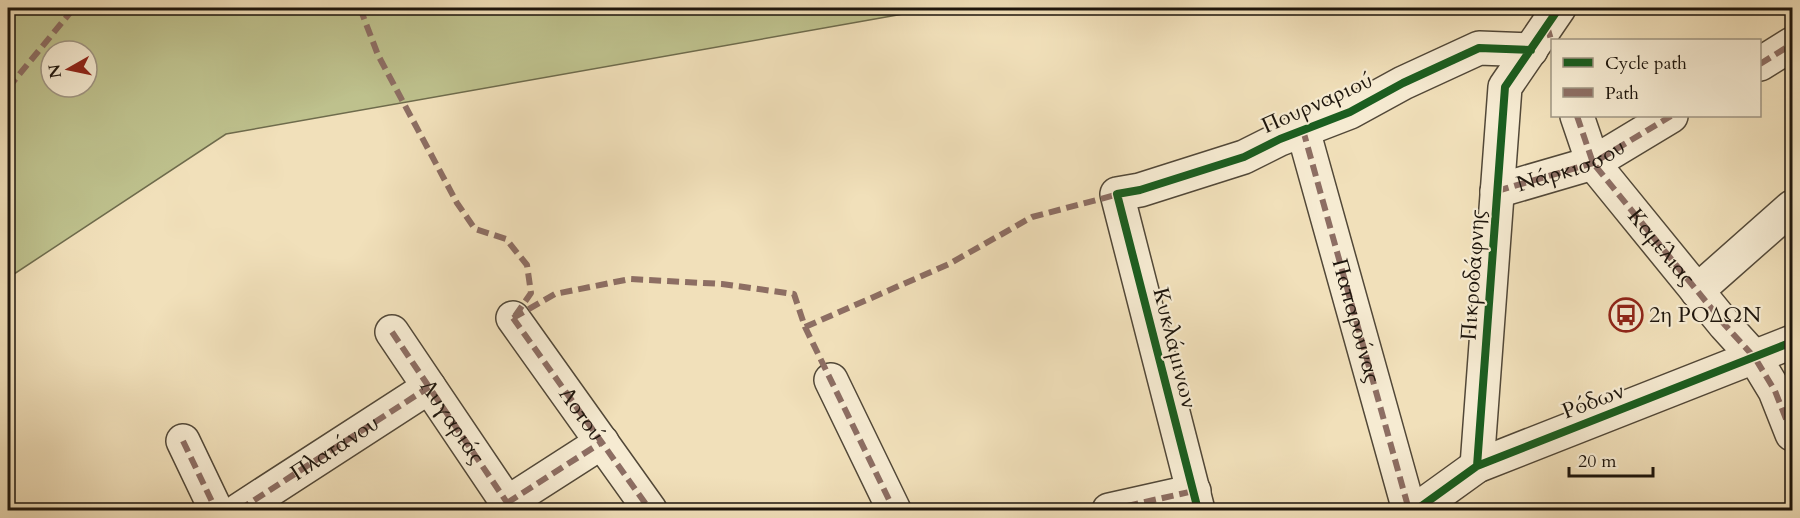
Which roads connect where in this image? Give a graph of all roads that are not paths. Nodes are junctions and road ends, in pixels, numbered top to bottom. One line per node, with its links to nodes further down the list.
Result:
1 (1547, 32): 6 (street, Πουρναριού); 8 (street, Πικροδάφνης)
2 (1792, 44): 3 (street)
3 (1761, 63)
4 (1577, 117): 7 (street, Καμέλιας)
5 (1669, 117): 7 (street, Νάρκισσου)
6 (1303, 130): 9 (street, Πουρναριού); 24 (street, Παπαρούνας)
7 (1593, 163): 8 (street, Νάρκισσου); 11 (street, Καμέλιας)
8 (1497, 190): 21 (street, Πικροδάφνης)
9 (1117, 194): 22 (street, Κυκλάμινων)
10 (1792, 207): 11 (street)
11 (1696, 291): 15 (street, Καμέλιας)
12 (513, 318): 20 (street, Λοτού)
13 (392, 332): 17 (street, Λυγαριάς)
14 (1792, 342): 15 (street, Ρόδων)
15 (1755, 358): 18 (street, Καμέλιας); 21 (street, Ρόδων)
16 (831, 380): 28 (street)
17 (429, 387): 23 (street, Λυγαριάς); 26 (street, Πλατάνου)
18 (1792, 434)
19 (183, 441): 25 (street)
20 (602, 442): 23 (street); 27 (street, Λοτού)
21 (1477, 466): 24 (street, Ρόδων)
22 (1196, 501): 29 (street)
23 (509, 507)
24 (1425, 508)
25 (216, 510)
26 (239, 510)
27 (650, 510)
28 (894, 510)
29 (1109, 510)

